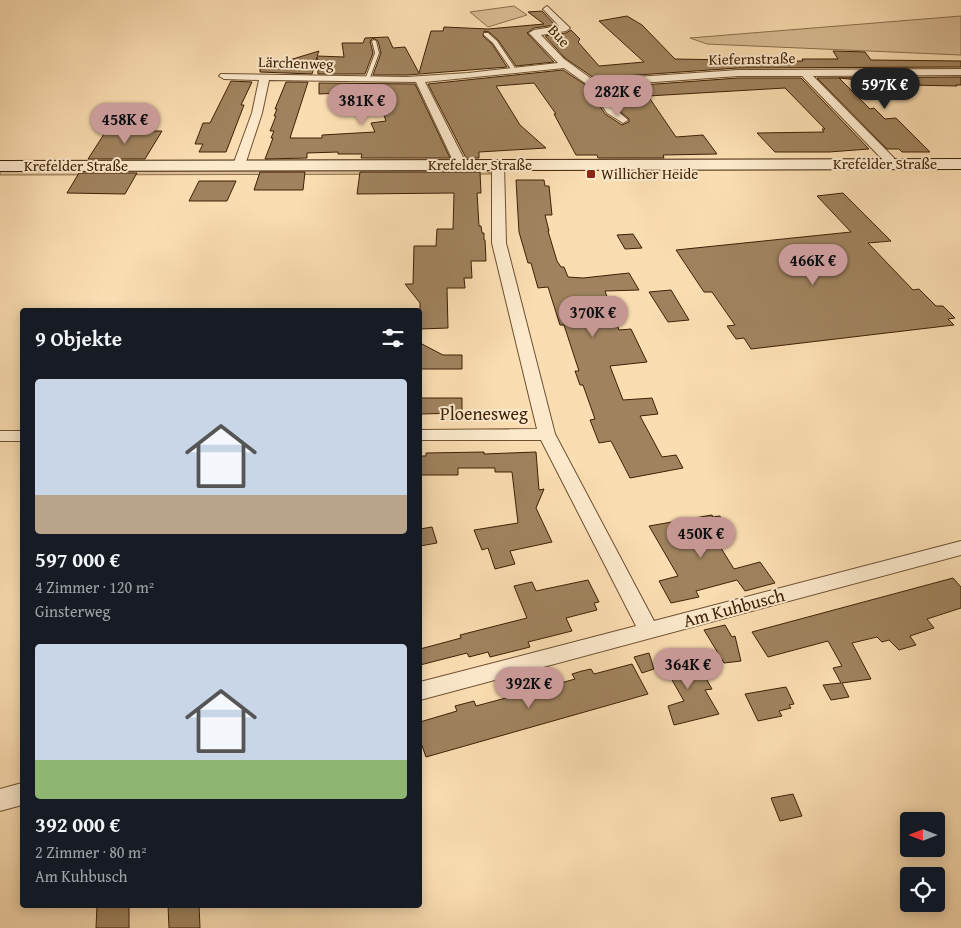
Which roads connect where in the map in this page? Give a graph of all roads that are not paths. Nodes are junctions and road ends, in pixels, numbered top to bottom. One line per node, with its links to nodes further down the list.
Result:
1 (547, 9): 4 (street, Bue)
2 (486, 34): 5 (lane)
3 (374, 41): 12 (lane)
4 (566, 65): 5 (street, Lärchenweg); 13 (street, Bue)
5 (515, 71): 11 (street, Lärchenweg)
6 (913, 72): 7 (street, Kiefernstraße); 8 (street, Kiefernstraße); 14 (street)
7 (961, 72)
8 (805, 73): 13 (street, Kiefernstraße); 16 (street)
9 (224, 76): 10 (street, Lärchenweg)
10 (265, 77): 12 (street, Lärchenweg); 18 (street)
11 (419, 79): 12 (street, Lärchenweg); 19 (street)
12 (366, 80)
13 (592, 83): 15 (street, Bue)
14 (924, 84)
15 (623, 120)
16 (890, 164): 17 (main road, Krefelder Straße); 20 (main road, Krefelder Straße)
17 (961, 164)
18 (239, 165): 19 (main road, Krefelder Straße); 21 (main road, Krefelder Straße)
19 (461, 165): 20 (main road, Krefelder Straße)
20 (498, 165): 22 (street)
21 (0, 166)
22 (548, 434): 23 (street, Ploenesweg); 27 (street)
23 (422, 435)
24 (0, 436): 25 (street)
25 (20, 436)
26 (961, 548): 27 (street, Am Kuhbusch)
27 (649, 631): 28 (street, Am Kuhbusch)
28 (422, 690)
29 (20, 795): 30 (street)
30 (0, 800)

